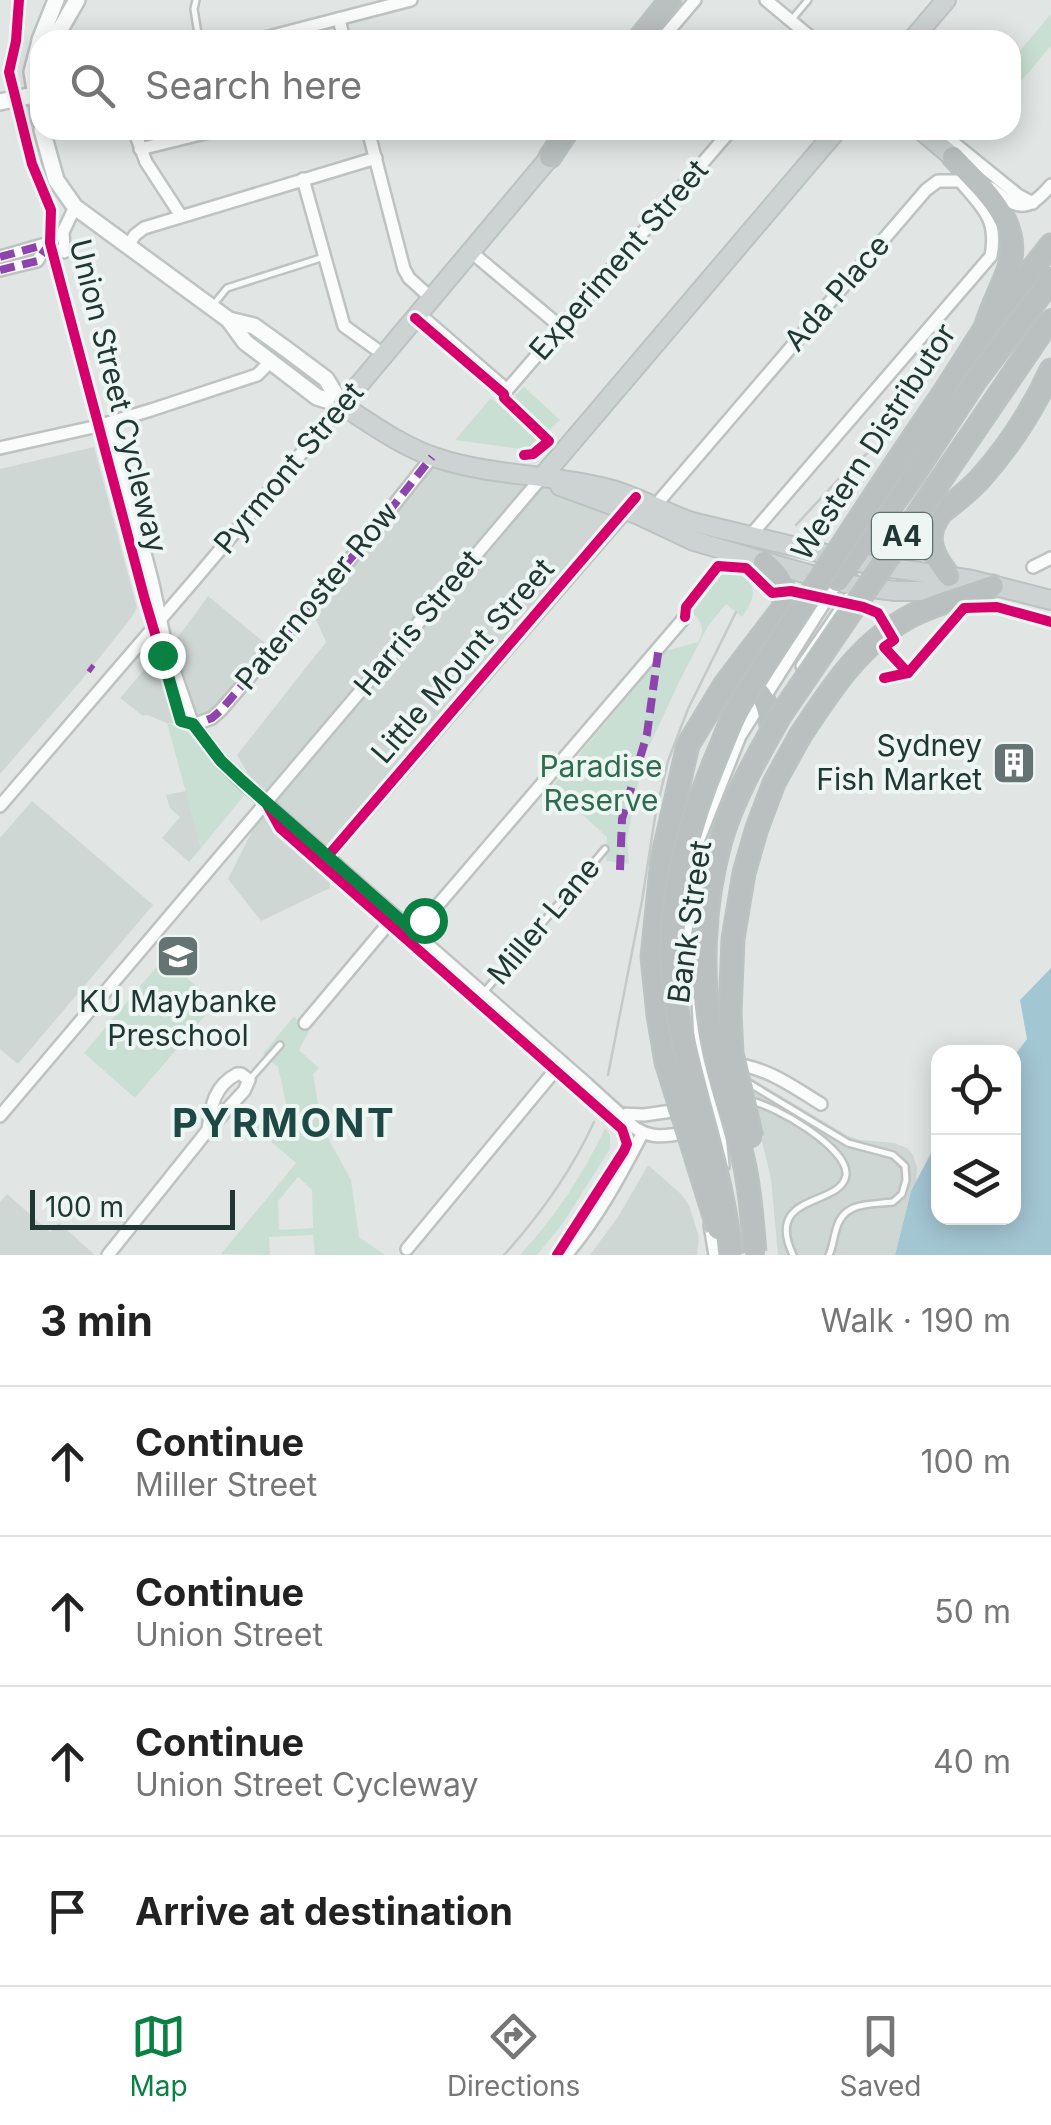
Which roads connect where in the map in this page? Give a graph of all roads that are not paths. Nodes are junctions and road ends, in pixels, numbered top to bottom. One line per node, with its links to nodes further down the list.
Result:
1 (19, 0): 21 (street)
2 (56, 0): 13 (street)
3 (196, 0): 15 (lane)
4 (411, 0): 11 (street)
5 (670, 0): 18 (highway)
6 (695, 0): 18 (street)
7 (766, 0): 12 (street)
8 (808, 0): 12 (lane)
9 (946, 0): 20 (main road)
10 (73, 7): 14 (street)
11 (338, 19): 16 (street); 17 (street)
12 (791, 21): 19 (street)
13 (44, 30)
14 (60, 30)
15 (197, 30)
16 (296, 30)
17 (341, 30)
18 (657, 30)
19 (801, 30)
20 (920, 30)
21 (9, 72)
22 (30, 93): 23 (street)
23 (0, 102)
24 (45, 140): 41 (street)
25 (137, 140): 34 (street)
26 (179, 140): 34 (street)
27 (371, 140): 37 (street)
28 (561, 140): 35 (highway)
29 (568, 140): 35 (street, Pyrmont Street)
30 (722, 140): 56 (street, Experiment Street)
31 (828, 140): 65 (main road, Harris Street)
32 (933, 140): 36 (main road)
33 (950, 140): 40 (street)
34 (140, 150): 42 (street)
35 (550, 157): 46 (main road, Pyrmont Street)
36 (953, 157): 40 (street); 57 (highway)
37 (376, 158): 38 (street); 51 (street)
38 (303, 179): 42 (street); 48 (street)
39 (1051, 185): 40 (street)
40 (1034, 203)
41 (74, 207): 43 (street); 45 (street)
42 (180, 216): 45 (street)
43 (59, 245): 47 (street); 49 (street)
44 (1051, 245): 57 (highway, Western Distributor / A4)
45 (127, 247): 52 (street)
46 (470, 251): 51 (main road, Pyrmont Street); 56 (street)
47 (0, 256)
48 (324, 257): 52 (lane); 58 (street)
49 (0, 270)
50 (1051, 277): 72 (highway, bridge)
51 (431, 298): 53 (main road, Pyrmont Street)
52 (212, 307): 55 (street)
53 (418, 314): 56 (street, Experiment Street); 58 (main road, Pyrmont Street)
54 (1051, 318): 112 (highway, A4, bridge)
55 (229, 320): 59 (street); 61 (street)
56 (562, 328)
57 (985, 328): 111 (highway, Western Distributor / A4, bridge)
58 (384, 354): 61 (main road, Pyrmont Street)
59 (271, 361): 61 (street); 62 (street)
60 (1051, 370): 68 (highway)
61 (342, 405): 64 (main road); 79 (street, Pyrmont Street)
62 (111, 422): 63 (street); 79 (street)
63 (0, 448)
64 (432, 457): 65 (main road); 82 (street, Paternoster Row)
65 (542, 477): 66 (main road); 83 (street, Harris Street)
66 (631, 504): 67 (main road); 71 (main road); 86 (street, Little Mount Street)
67 (654, 507): 69 (main road); 69 (street, Ada Place)
68 (943, 510): 72 (highway); 74 (highway)
69 (750, 536): 72 (main road)
70 (1051, 558): 73 (street)
71 (764, 562): 75 (main road); 80 (highway)
72 (863, 563): 74 (main road); 75 (highway)
73 (1032, 567)
74 (949, 576): 76 (main road)
75 (848, 583): 76 (main road); 81 (street, Bank Street); 81 (street, Bank Street)
76 (992, 586): 77 (main road); 81 (highway)
77 (1051, 600)
78 (686, 617): 88 (street)
79 (161, 618): 82 (street); 84 (street, Pyrmont Street)
80 (725, 684): 81 (highway); 111 (highway, bridge)
81 (774, 706): 93 (street, Bank Street); 94 (street, Bank Street); 113 (highway, bridge)
82 (193, 724): 83 (street)
83 (266, 804): 86 (street); 101 (street, Harris Street)
84 (0, 806)
85 (606, 849): 89 (lane, Miller Lane)
86 (328, 858): 87 (street)
87 (394, 916): 88 (street); 90 (street)
88 (414, 932): 89 (street)
89 (483, 993): 92 (street)
90 (305, 1023)
91 (280, 1046): 96 (lane)
92 (562, 1062): 100 (street, bridge); 107 (street)
93 (678, 1062): 94 (street); 99 (street, Bank Street)
94 (703, 1063): 95 (street); 97 (street, Bank Street)
95 (723, 1064): 98 (street); 115 (lane)
96 (250, 1080): 103 (street); 103 (street)
97 (712, 1103): 99 (street); 102 (street, Bank Street); 114 (lane)
98 (821, 1104)
99 (689, 1108): 100 (street); 104 (street, Bank Street)
100 (620, 1114): 105 (street)
101 (0, 1116)
102 (718, 1126): 104 (street); 106 (street, Bank Street)
103 (208, 1130): 108 (street)
104 (696, 1130): 105 (street); 106 (street, Bank Street)
105 (642, 1134): 109 (street)
106 (712, 1234): 110 (street, Bank Street)
107 (406, 1249)
108 (108, 1255)
109 (566, 1255)
110 (714, 1255)
111 (728, 1255)
112 (755, 1255)
113 (768, 1255)
114 (793, 1255)
115 (828, 1255)

